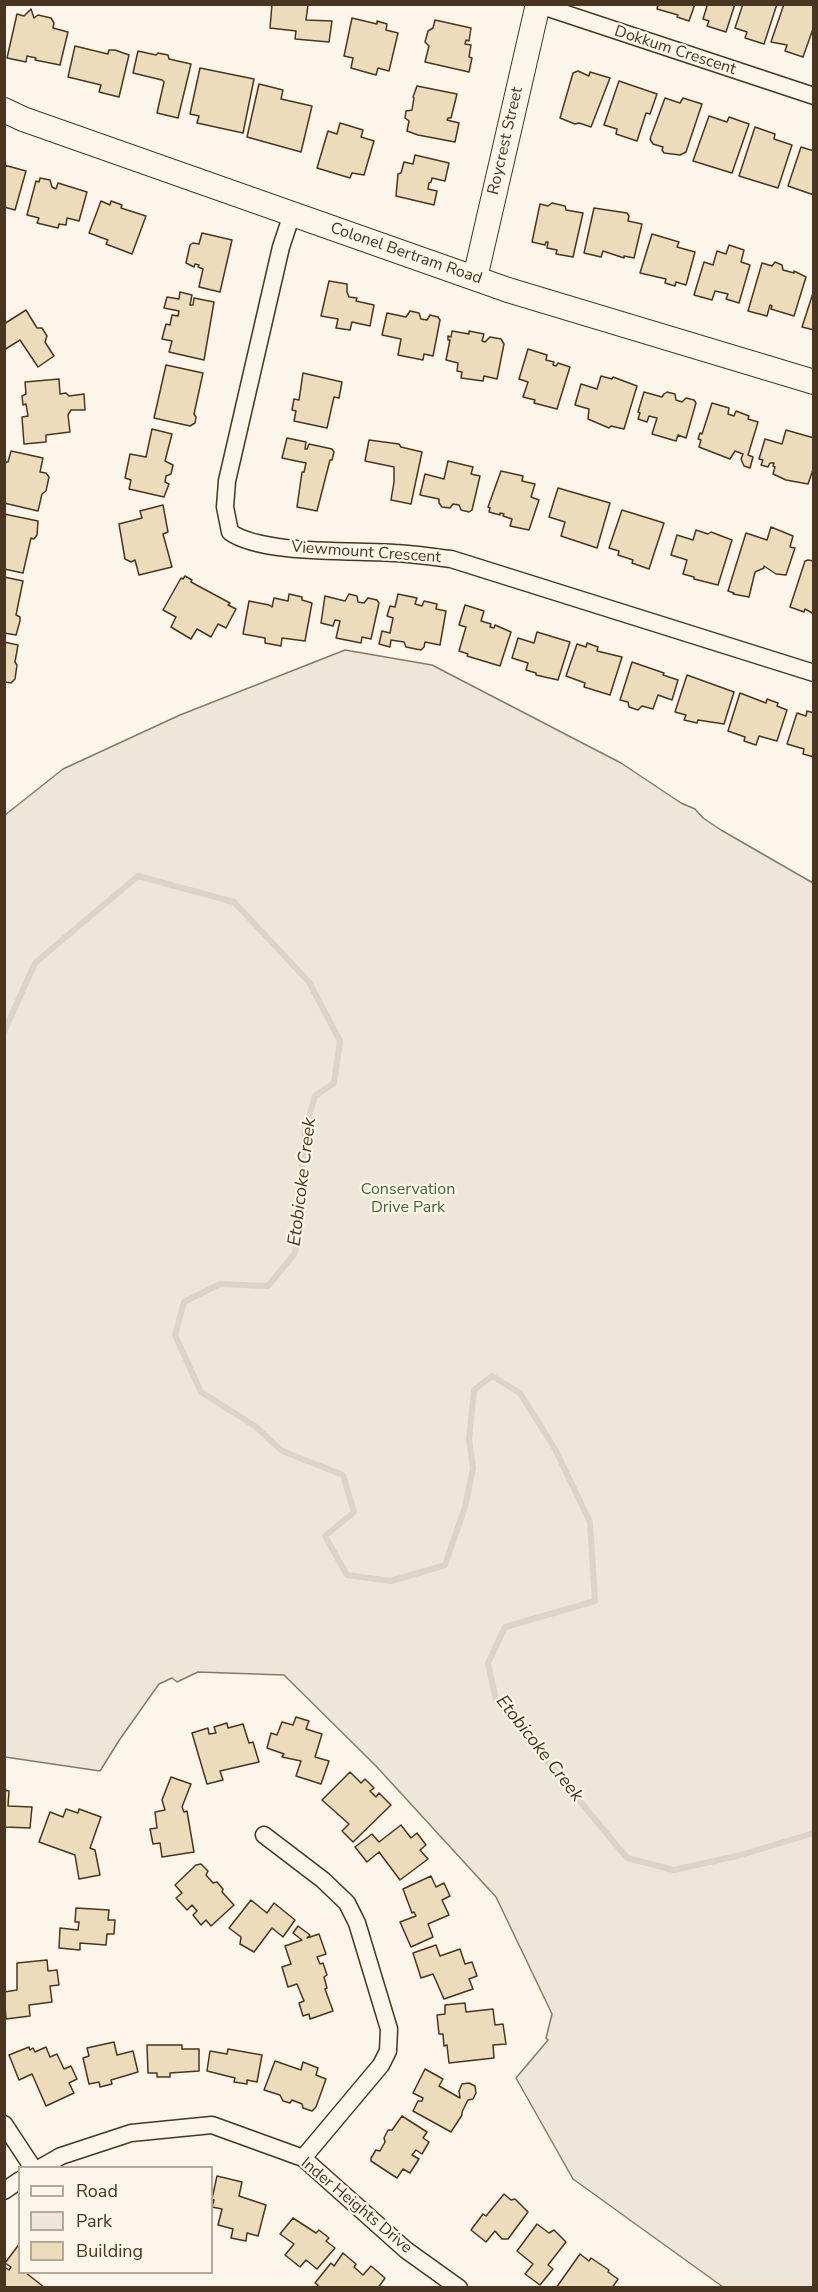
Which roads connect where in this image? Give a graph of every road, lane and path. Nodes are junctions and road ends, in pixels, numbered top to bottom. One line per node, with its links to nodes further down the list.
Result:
1 (537, 5): 2 (street, Dokkum Crescent); 5 (street, Roycrest Street)
2 (813, 96)
3 (4, 111): 4 (street, Colonel Bertram Road)
4 (292, 214): 5 (street, Colonel Bertram Road); 7 (street, Viewmount Crescent)
5 (475, 278): 6 (street, Colonel Bertram Road)
6 (813, 382)
7 (813, 674)
8 (264, 1835): 10 (street)
9 (4, 2124): 11 (street)
10 (303, 2158): 12 (street, Inder Heights Drive); 15 (street, Inder Heights Drive)
11 (32, 2166)
12 (44, 2166)
13 (18, 2181): 14 (street)
14 (4, 2190)
15 (459, 2288)

